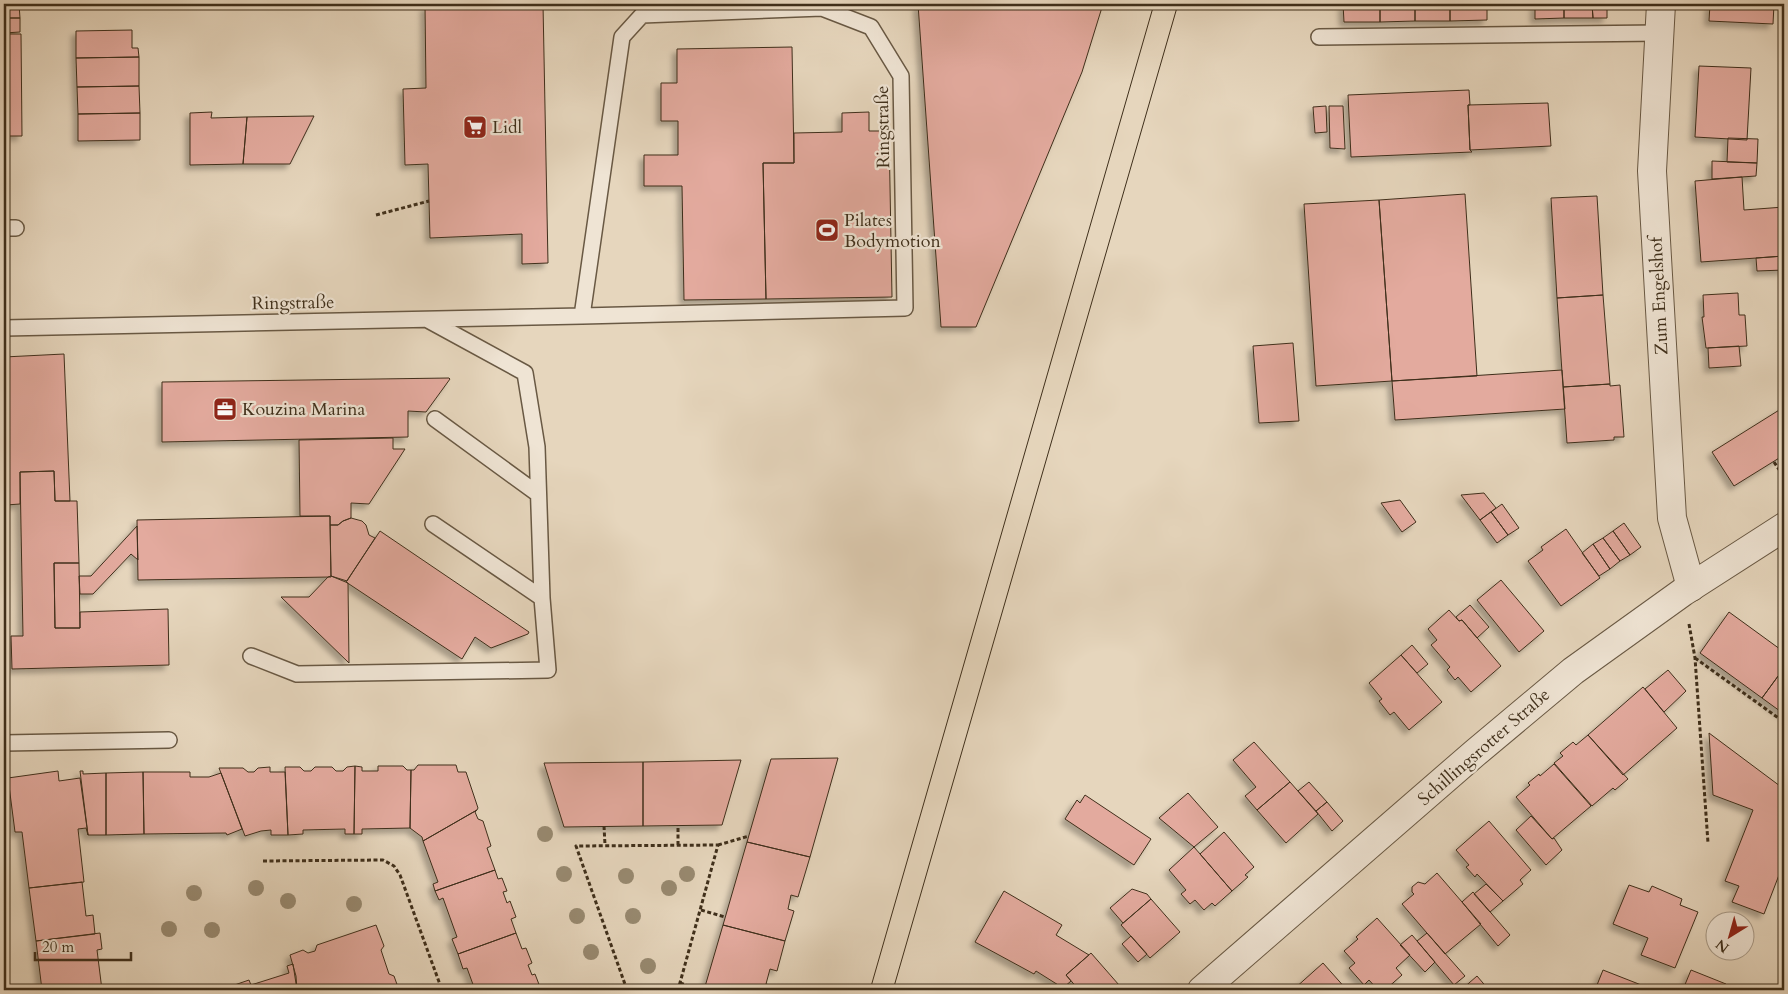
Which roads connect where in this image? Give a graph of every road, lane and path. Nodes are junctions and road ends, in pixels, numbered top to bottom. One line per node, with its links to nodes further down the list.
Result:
1 (1661, 4): 2 (street, Zum Engelshof)
2 (1660, 34): 3 (lane); 15 (street, Zum Engelshof)
3 (1319, 37)
4 (428, 201): 5 (path)
5 (376, 215)
6 (582, 316): 6 (lane, Ringstraße); 7 (lane, Ringstraße)
7 (426, 319): 8 (lane, Ringstraße); 12 (lane)
8 (4, 328)
9 (435, 419): 12 (lane)
10 (1774, 462): 11 (path)
11 (1784, 477)
12 (538, 494): 16 (lane)
13 (433, 524): 16 (lane)
14 (1784, 527): 15 (street, Schillingsrotter Straße)
15 (1687, 589): 18 (path); 37 (street, Schillingsrotter Straße)
16 (542, 598): 17 (lane)
17 (251, 656)
18 (1695, 658): 19 (path); 25 (path)
19 (1784, 722)
20 (169, 740): 21 (lane)
21 (4, 743)
22 (604, 826): 28 (path)
23 (678, 826): 26 (path)
24 (749, 836): 27 (path)
25 (1708, 842)
26 (678, 845): 27 (path); 28 (path)
27 (718, 845): 30 (path)
28 (605, 846): 34 (path)
29 (263, 861): 33 (path)
30 (700, 910): 31 (path); 32 (path)
31 (725, 917)
32 (680, 983): 35 (path); 36 (path)
33 (442, 990)
34 (627, 990)
35 (678, 990)
36 (701, 990)
37 (1202, 990)

